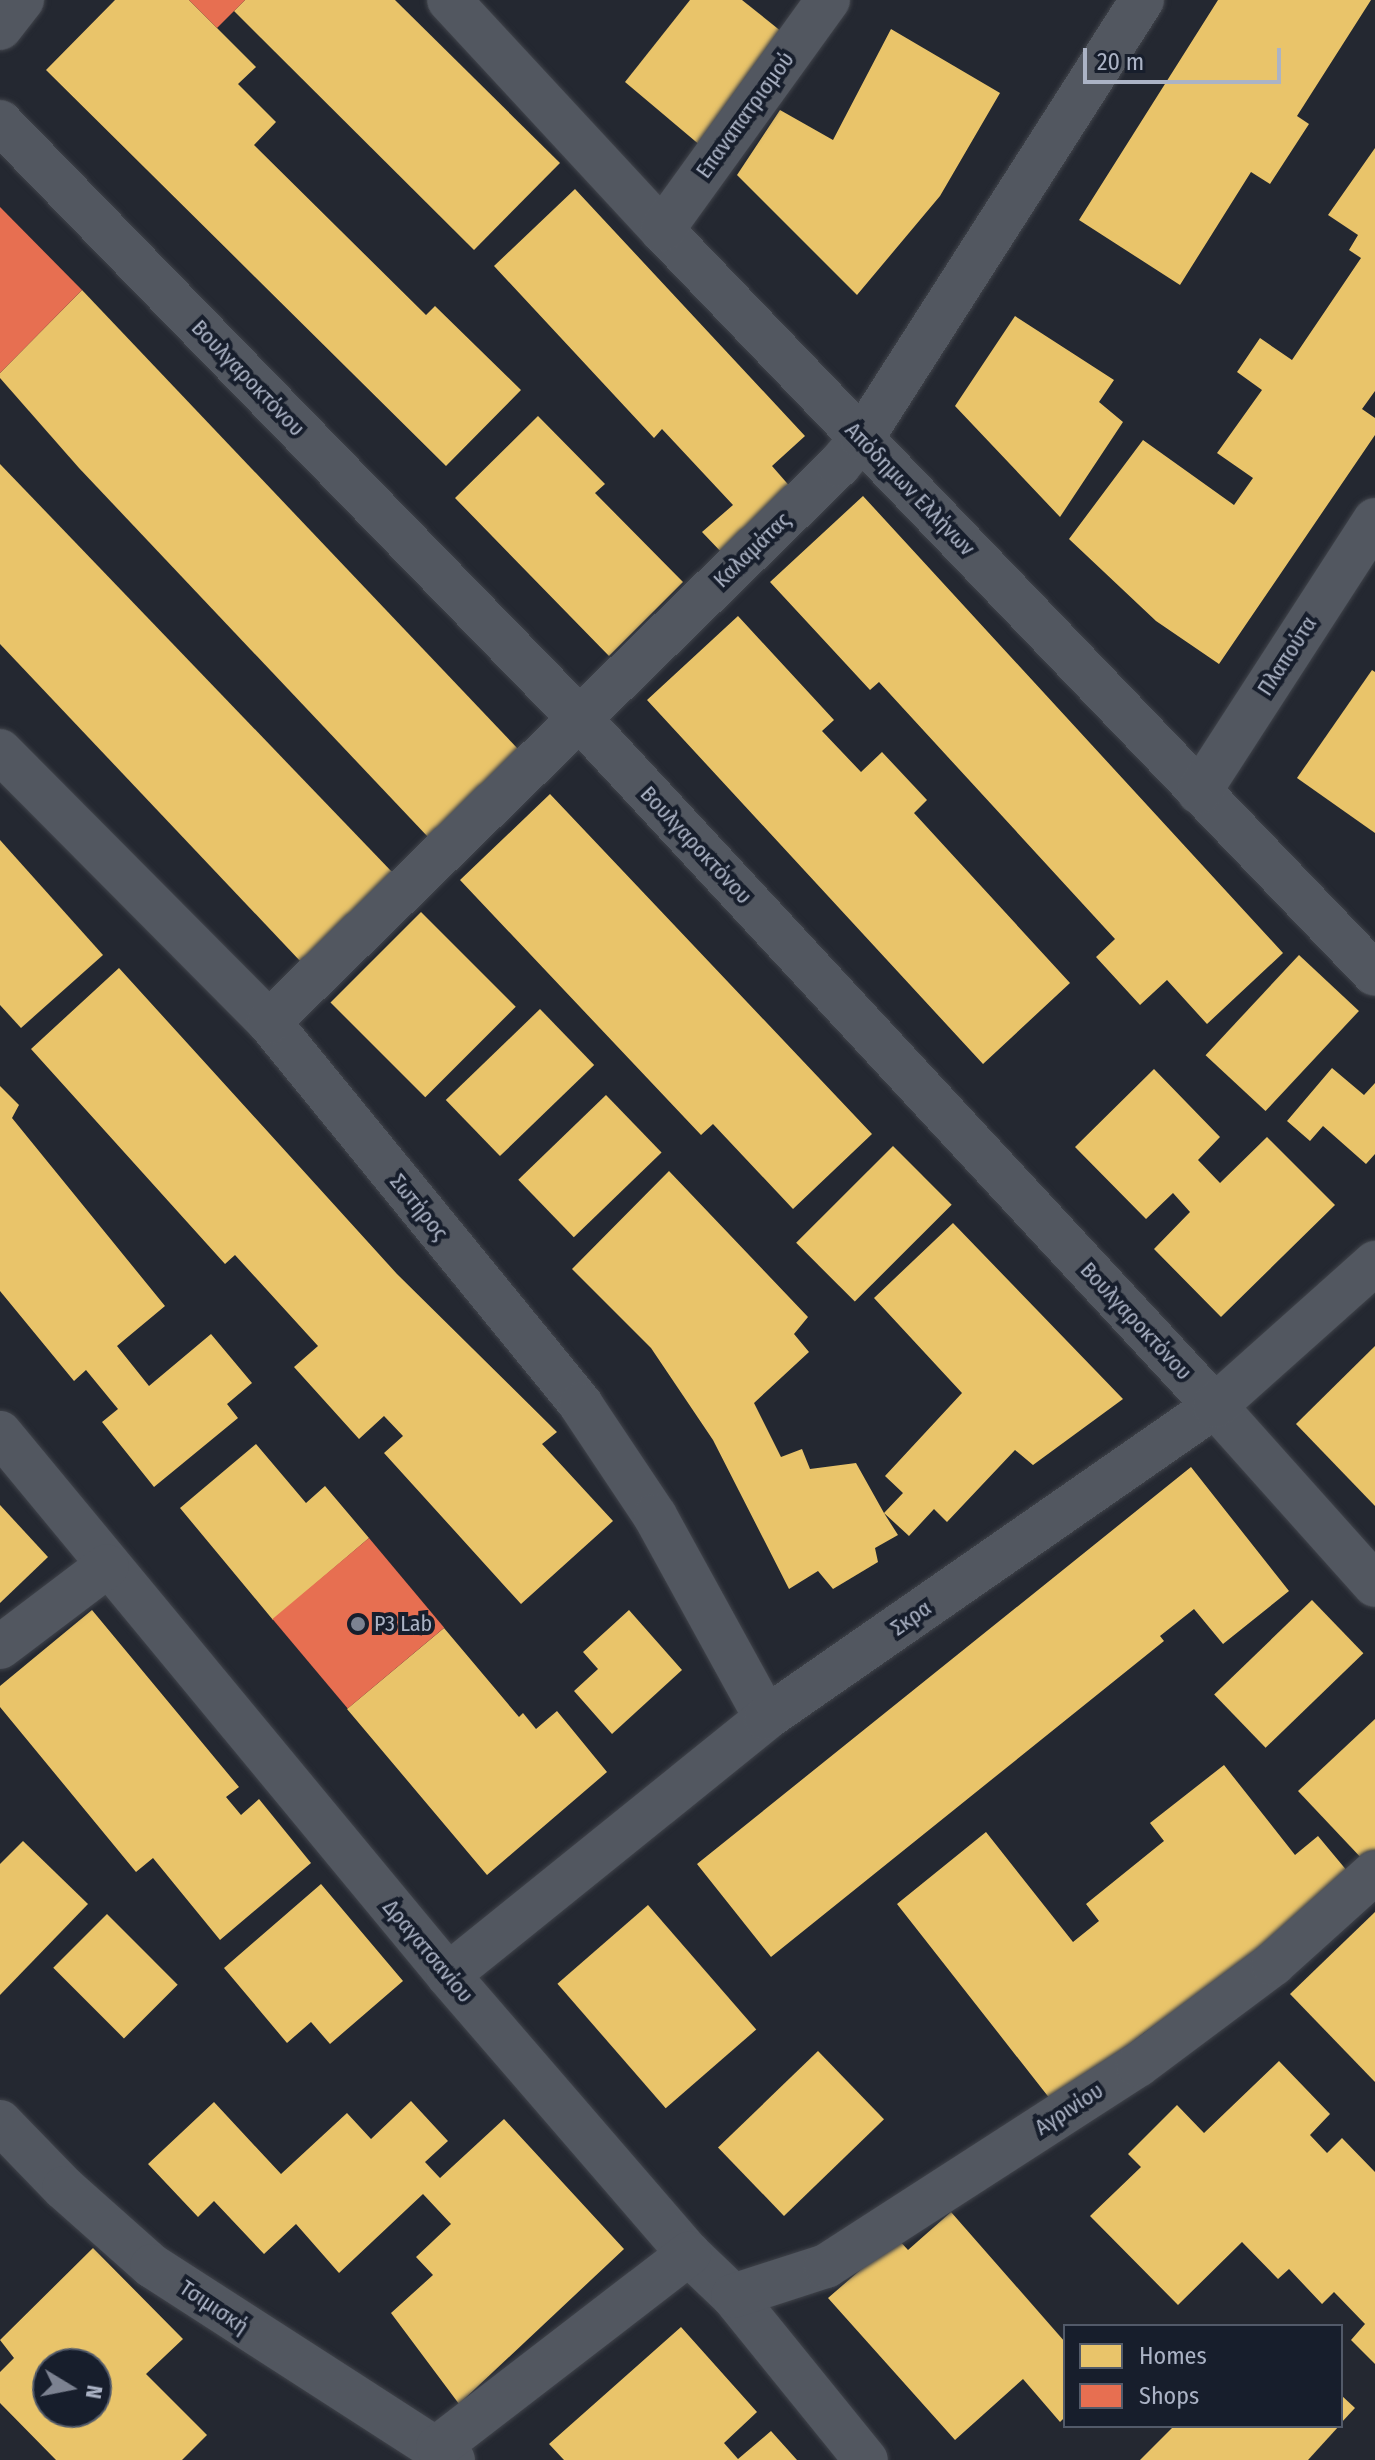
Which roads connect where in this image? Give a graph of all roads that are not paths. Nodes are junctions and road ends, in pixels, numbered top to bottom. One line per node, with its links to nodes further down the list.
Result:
1 (22, 0): 5 (street)
2 (449, 0): 7 (street, Απόδημων Ελλήνων)
3 (828, 0): 7 (street, Επαναπατρισμού)
4 (1142, 0): 8 (street, Καλαμάτας)
5 (0, 28)
6 (0, 122): 10 (street, Βουλγαροκτόνου)
7 (662, 230): 8 (street, Απόδημων Ελλήνων)
8 (862, 438): 10 (street, Καλαμάτας); 12 (street, Απόδημων Ελλήνων)
9 (1375, 520): 12 (street, Πλαπούτα)
10 (579, 718): 14 (street, Καλαμάτας); 16 (street, Βουλγαροκτόνου)
11 (0, 751): 14 (street, Σωτήρος)
12 (1199, 792): 13 (street, Απόδημων Ελλήνων)
13 (1375, 974)
14 (269, 1022): 21 (street, Σωτήρος)
15 (1375, 1263): 16 (street, Σκρα)
16 (1215, 1406): 19 (street, Βουλγαροκτόνου); 21 (street, Σκρα)
17 (0, 1433): 18 (street, Δραγατσανίου)
18 (107, 1566): 20 (street); 23 (street, Δραγατσανίου)
19 (1375, 1585)
20 (0, 1647)
21 (766, 1718): 23 (street, Σκρα)
22 (1375, 1872): 26 (street, Αγρινίου)
23 (448, 1975): 25 (street, Δραγατσανίου)
24 (0, 2122): 27 (street, Τσιμισκή)
25 (689, 2254): 26 (street, Δραγατσανίου); 27 (street)
26 (733, 2296): 28 (street, Δραγατσανίου)
27 (446, 2454)
28 (866, 2460)

